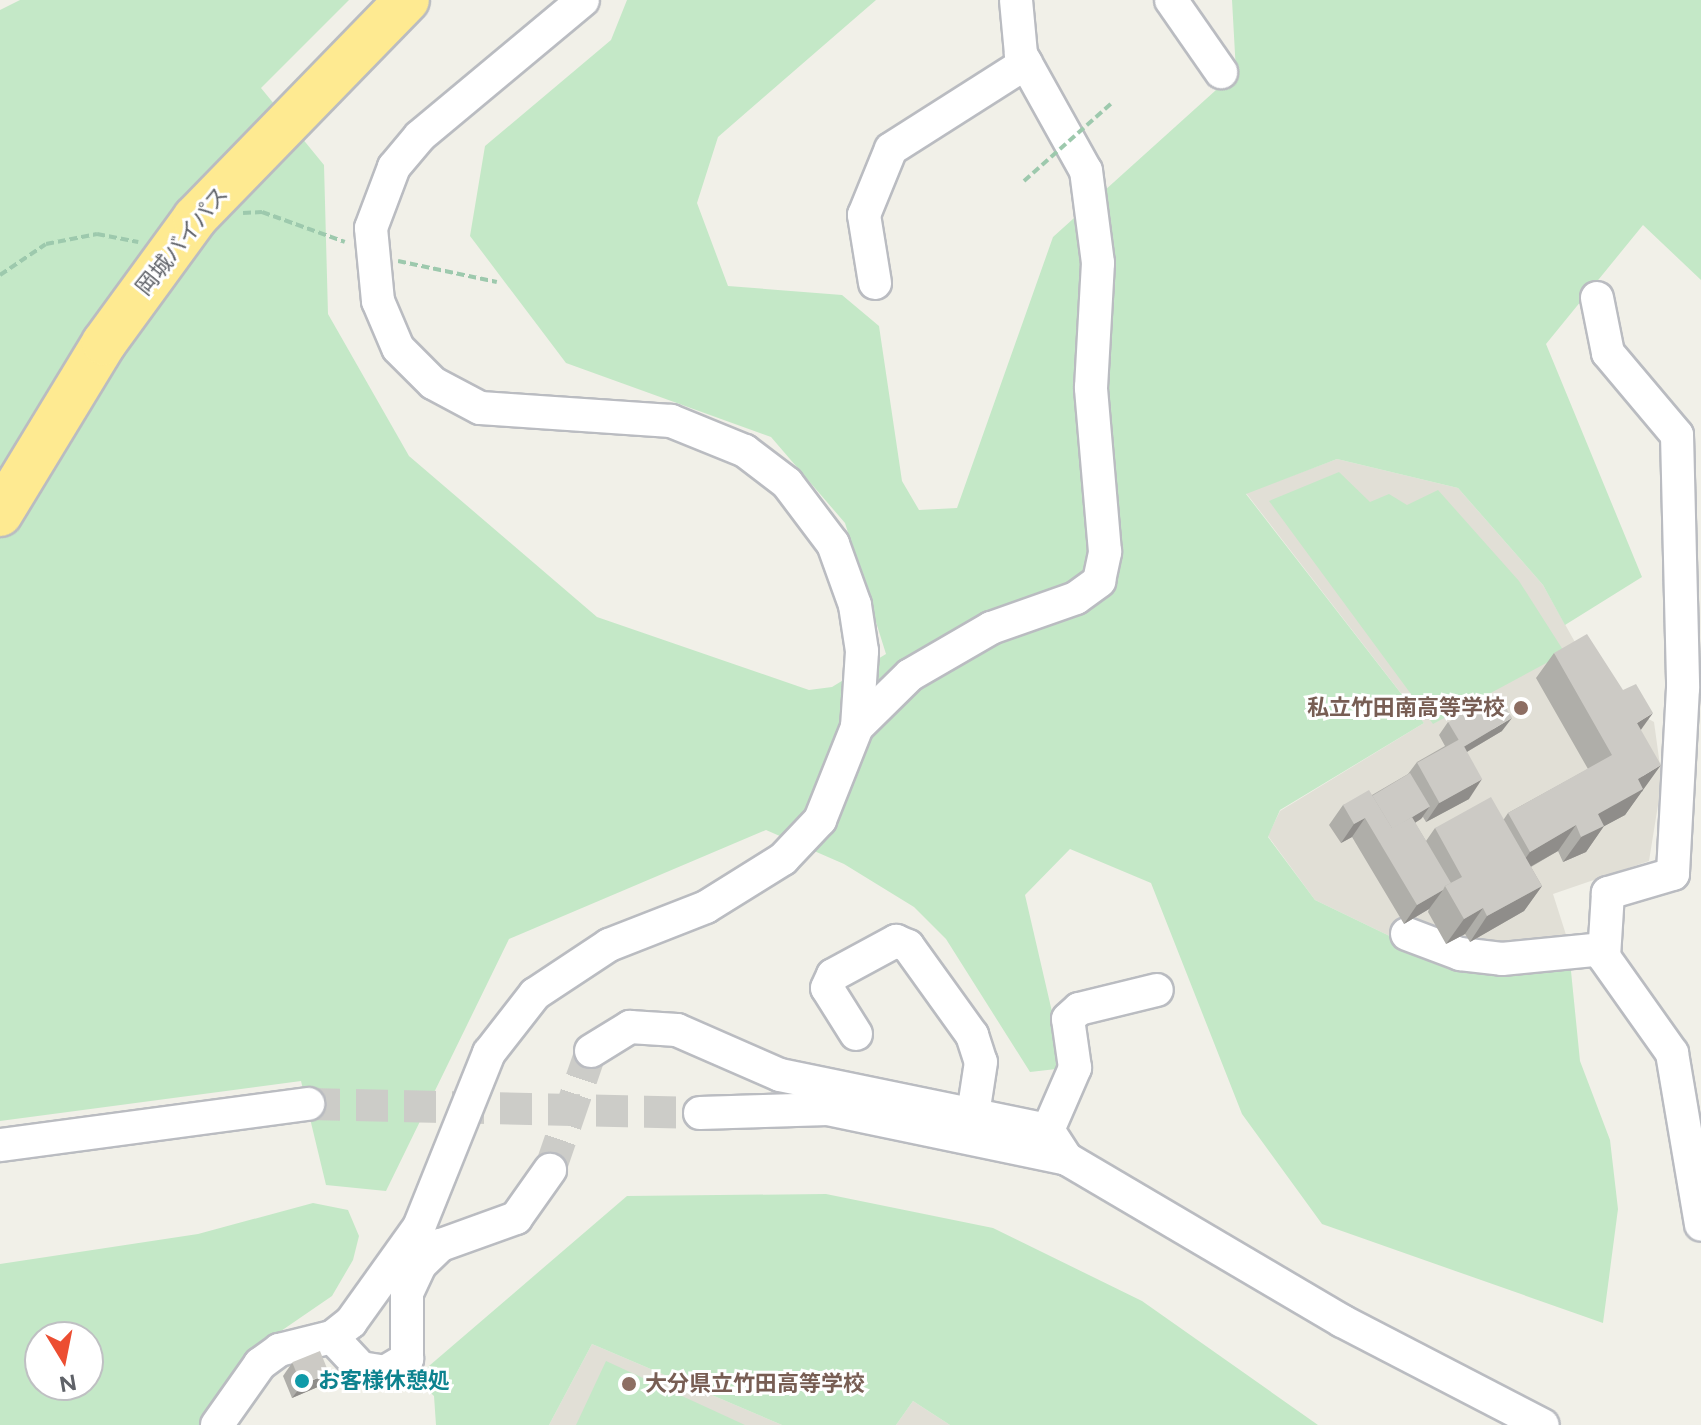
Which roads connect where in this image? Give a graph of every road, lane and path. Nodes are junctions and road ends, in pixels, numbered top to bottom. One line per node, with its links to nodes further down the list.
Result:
1 (407, 0): 9 (highway, 岡城バイパス)
2 (583, 0): 11 (street)
3 (1016, 0): 5 (street)
4 (1171, 0): 6 (street)
5 (1026, 63): 14 (street); 19 (street)
6 (1221, 72)
7 (1114, 101): 8 (path, bridge)
8 (1024, 181)
9 (195, 218): 11 (path); 17 (highway, 岡城バイパス)
10 (145, 243): 12 (path)
11 (374, 256): 13 (path); 19 (street)
12 (0, 275)
13 (497, 282)
14 (875, 283)
15 (1597, 298): 16 (street)
16 (1689, 430): 18 (street)
17 (0, 514)
18 (1690, 553): 21 (street)
19 (857, 727): 33 (street)
20 (1407, 934): 21 (street)
21 (1604, 949): 32 (street)
22 (1157, 990): 28 (street)
23 (856, 1034): 27 (street)
24 (591, 1051): 27 (street)
25 (308, 1104): 29 (street)
26 (700, 1113): 30 (street)
27 (973, 1114): 28 (street)
28 (1048, 1130): 30 (street)
29 (0, 1145)
30 (1067, 1159): 35 (street)
31 (550, 1170): 33 (street)
32 (1701, 1225)
33 (332, 1337): 34 (street)
34 (217, 1425)
35 (1543, 1425)

